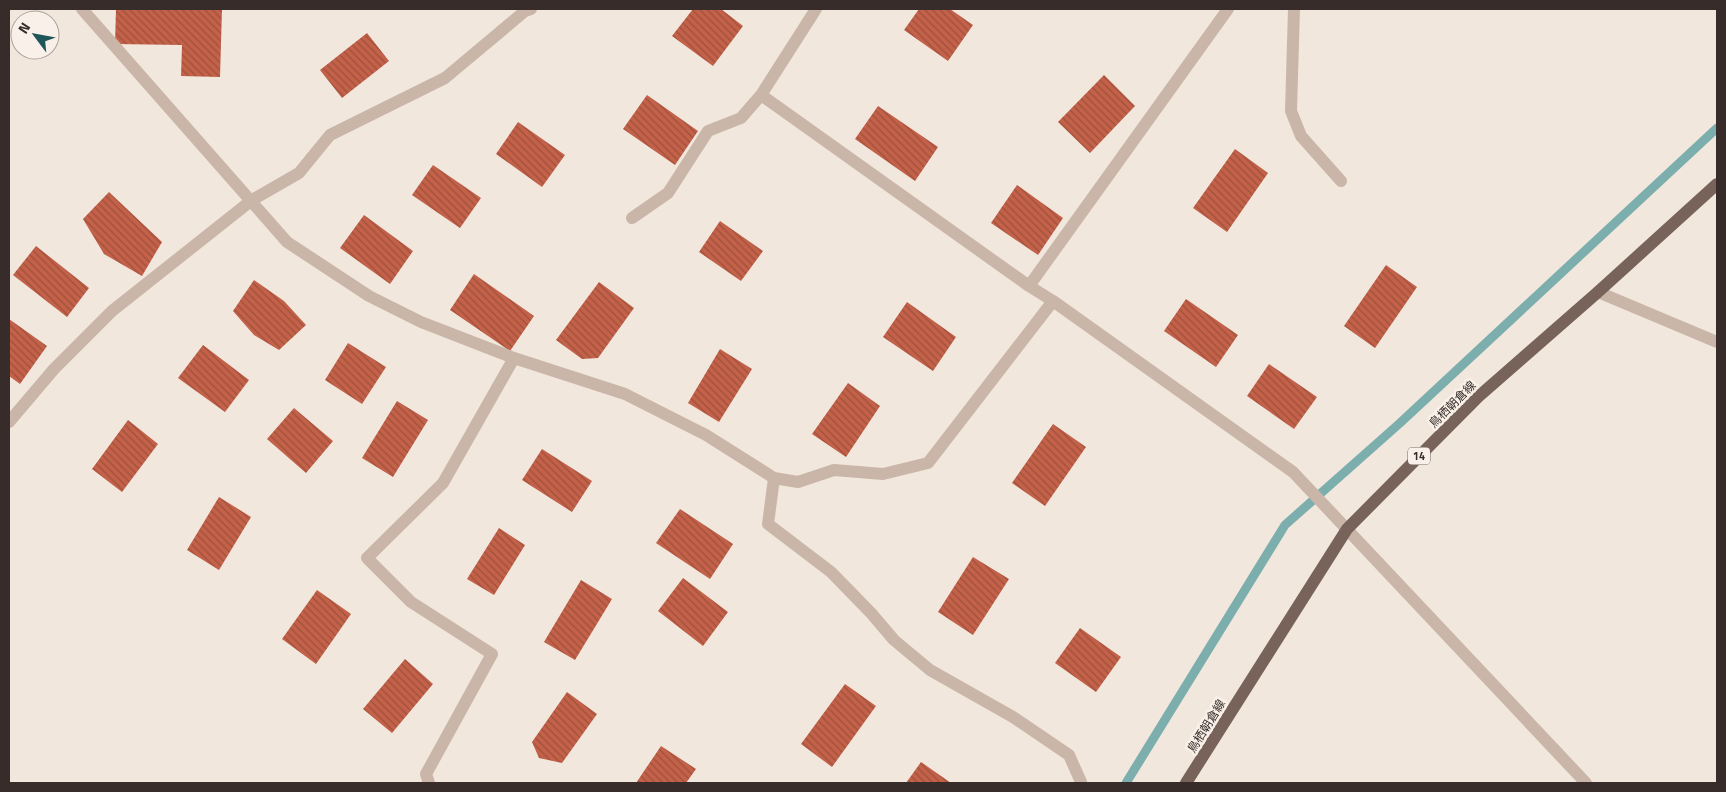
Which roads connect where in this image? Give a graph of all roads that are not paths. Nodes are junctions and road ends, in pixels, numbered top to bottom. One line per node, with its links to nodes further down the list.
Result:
1 (82, 9): 9 (street)
2 (531, 9): 9 (street)
3 (816, 9): 6 (street)
4 (1228, 9): 11 (street)
5 (1294, 9): 7 (street)
6 (761, 95): 10 (street); 11 (street)
7 (1341, 181)
8 (1717, 184): 12 (main road, 鳥栖朝倉線 / 14)
9 (252, 200): 15 (street); 16 (street)
10 (632, 218)
11 (1029, 286): 13 (street)
12 (1598, 292): 14 (street); 18 (main road, 鳥栖朝倉線 / 14)
13 (1053, 301): 17 (street); 18 (street)
14 (1717, 342)
15 (514, 358): 17 (street); 19 (street)
16 (9, 422)
17 (774, 478): 20 (street)
18 (1347, 529): 21 (main road, 鳥栖朝倉線 / 14); 22 (street)
19 (429, 783)
20 (1085, 783)
21 (1186, 783)
22 (1586, 783)

